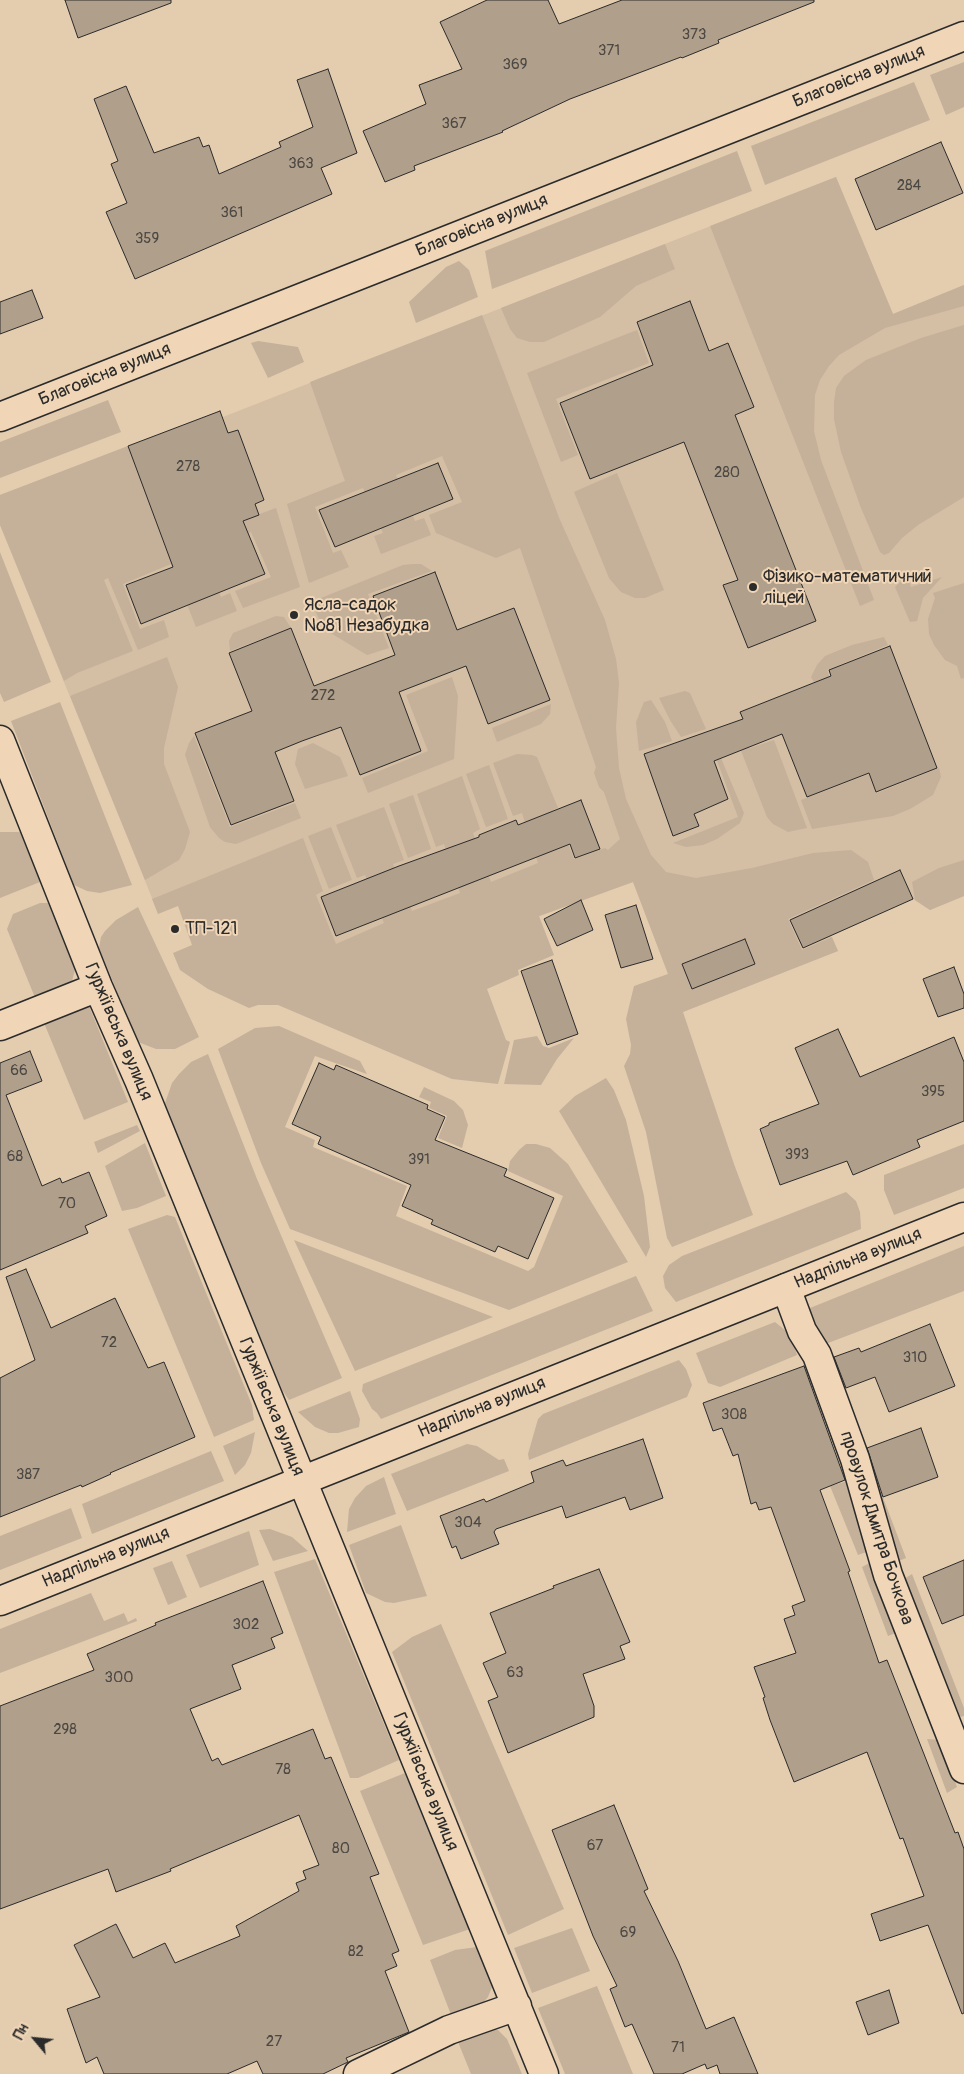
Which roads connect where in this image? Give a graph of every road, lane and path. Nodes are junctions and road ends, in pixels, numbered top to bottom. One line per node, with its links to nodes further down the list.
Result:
1 (964, 36): 2 (main road, Благовісна вулиця)
2 (0, 416)
3 (0, 740): 4 (main road, Гуржіївська вулиця)
4 (98, 986): 5 (main road); 8 (main road, Гуржіївська вулиця)
5 (0, 1026)
6 (964, 1217): 7 (main road, Надпільна вулиця)
7 (786, 1288): 8 (main road, Надпільна вулиця); 10 (main road, провулок Дмитра Бочкова)
8 (302, 1480): 9 (main road, Надпільна вулиця); 11 (main road, Гуржіївська вулиця)
9 (0, 1600)
10 (964, 1769)
11 (517, 2006): 12 (main road); 13 (main road, Гуржіївська вулиця)
12 (358, 2074)
13 (544, 2074)

